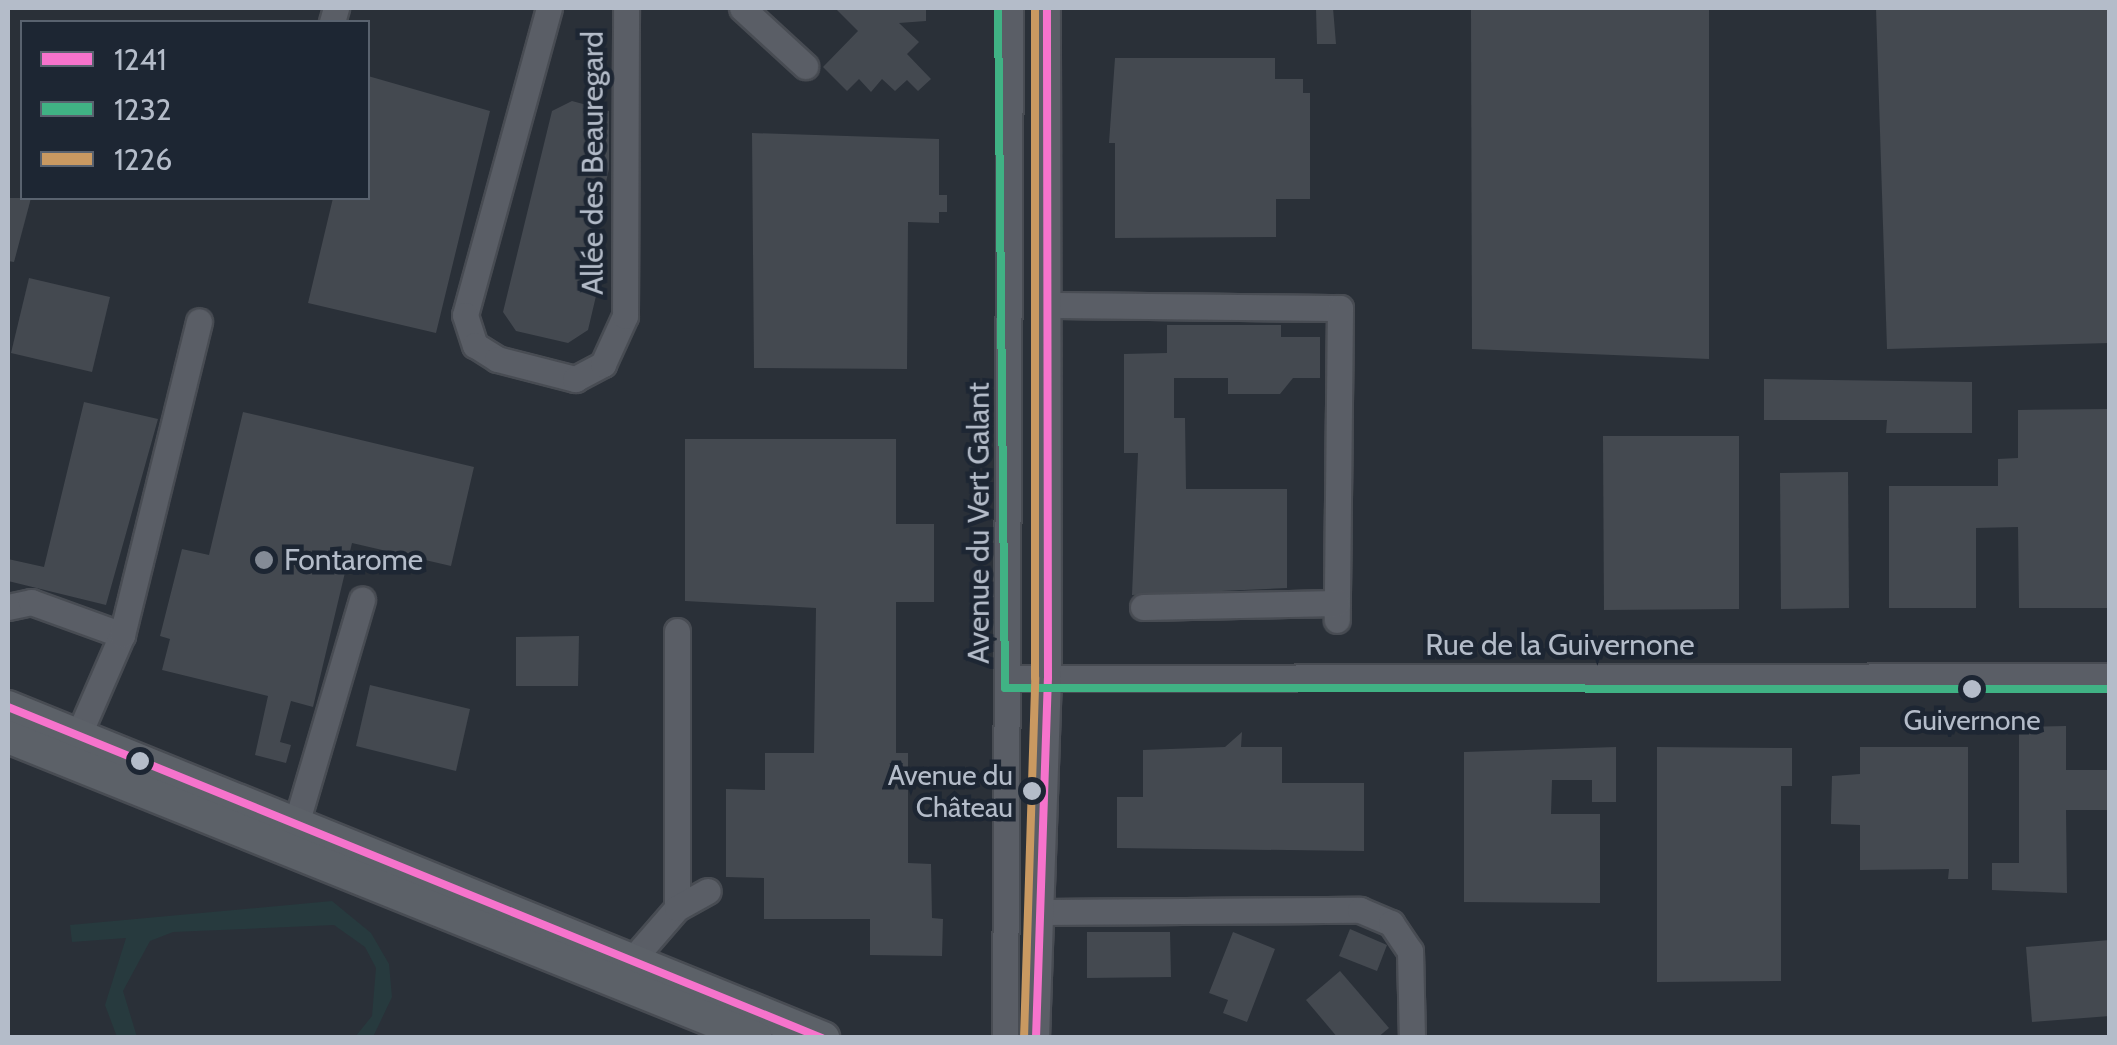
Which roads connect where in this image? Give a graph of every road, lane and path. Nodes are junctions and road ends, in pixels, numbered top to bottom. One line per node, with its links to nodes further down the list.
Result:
1 (548, 8): 2 (street, Allée des Beauregard)
2 (626, 8)
3 (742, 8): 6 (street)
4 (1010, 8): 15 (street, Avenue du Vert Galant)
5 (1047, 8): 7 (street)
6 (805, 66)
7 (1047, 306): 11 (street); 16 (street)
8 (199, 321): 13 (street)
9 (362, 600): 20 (street)
10 (8, 607): 13 (street)
11 (1142, 607)
12 (677, 631): 22 (street)
13 (122, 635): 18 (street)
14 (2110, 676): 16 (street, Rue de la Guivernone)
15 (1012, 678): 16 (street, Rue de la Guivernone); 27 (street, Avenue du Vert Galant)
16 (1048, 678): 23 (street)
17 (8, 707): 18 (main road)
18 (78, 736): 20 (main road)
19 (8, 737): 25 (main road)
20 (296, 824): 24 (main road)
21 (708, 891): 22 (street)
22 (677, 908): 24 (street)
23 (1043, 912): 28 (street); 29 (street)
24 (632, 960): 26 (main road)
25 (756, 1038)
26 (823, 1038)
27 (1005, 1038)
28 (1036, 1038)
29 (1412, 1038)

